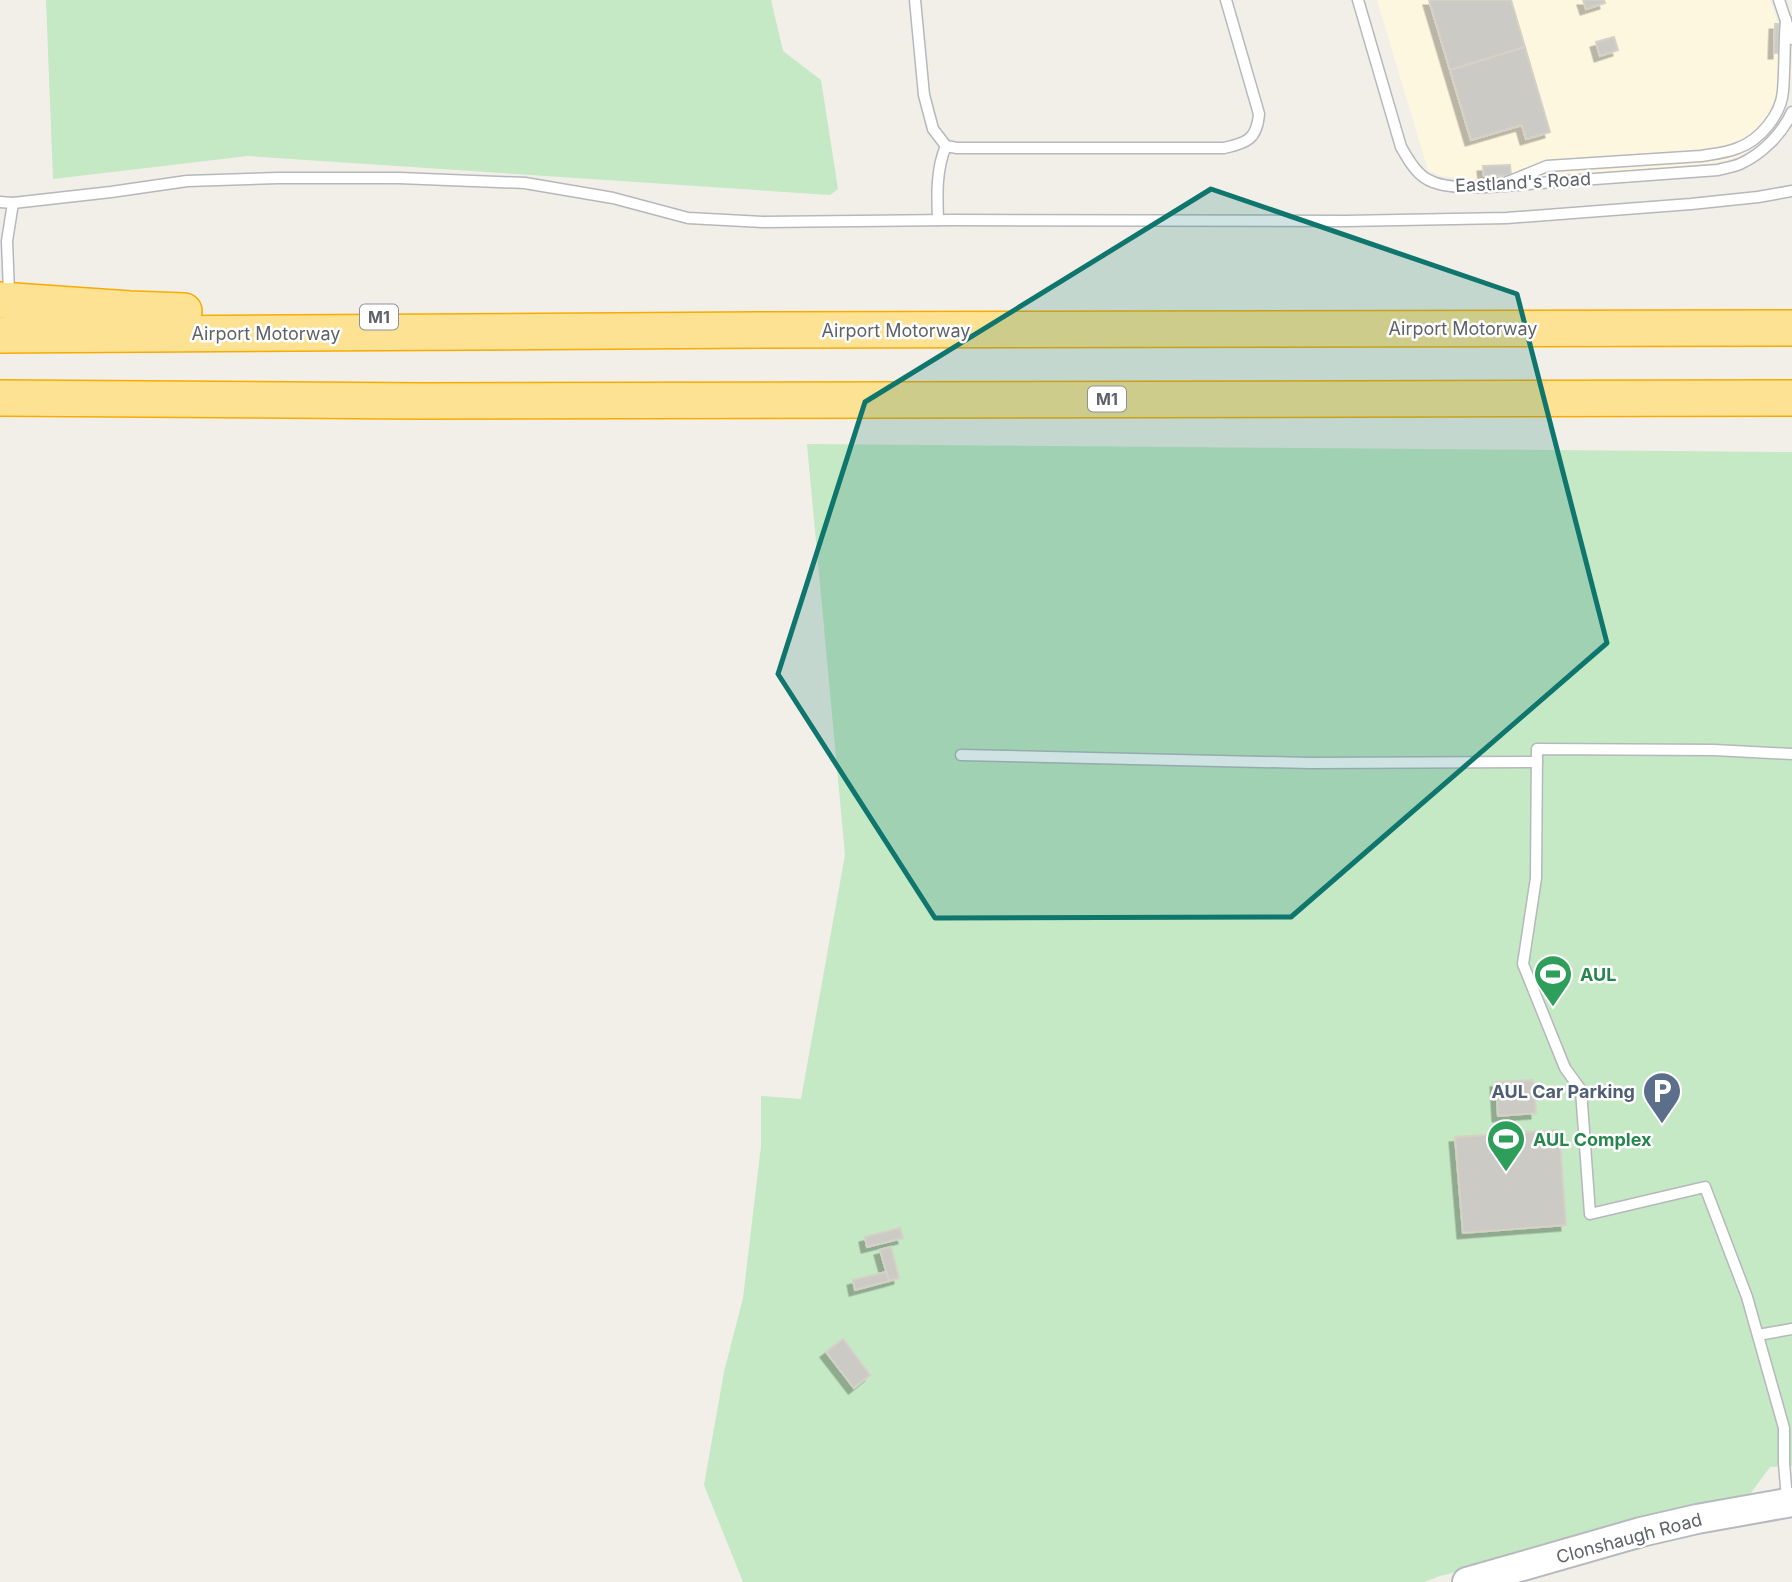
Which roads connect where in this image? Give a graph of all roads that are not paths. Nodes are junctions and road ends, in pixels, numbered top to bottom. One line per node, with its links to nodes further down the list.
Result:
1 (915, 0): 8 (lane)
2 (1226, 0): 8 (lane)
3 (1357, 0): 9 (lane, Eastland's Road)
4 (1779, 0): 5 (lane)
5 (1786, 20): 6 (lane); 9 (lane)
6 (1792, 39)
7 (1792, 112): 9 (lane, Eastland's Road)
8 (946, 146): 13 (lane)
9 (1498, 186)
10 (1792, 191): 13 (lane)
11 (0, 202): 12 (lane)
12 (13, 203): 13 (lane); 14 (lane)
13 (938, 220)
14 (5, 300): 16 (highway, M1)
15 (1792, 328): 16 (highway, Airport Motorway / M1)
16 (758, 330): 17 (highway, Airport Motorway / M1)
17 (0, 335)
18 (0, 398): 19 (highway, M1)
19 (1792, 398)
20 (1792, 754): 22 (lane)
21 (961, 755): 22 (lane)
22 (1537, 762): 24 (lane)
23 (1792, 1329): 24 (lane)
24 (1758, 1335): 25 (lane)
25 (1790, 1503): 26 (street, Clonshaugh Road)
26 (1467, 1582)

